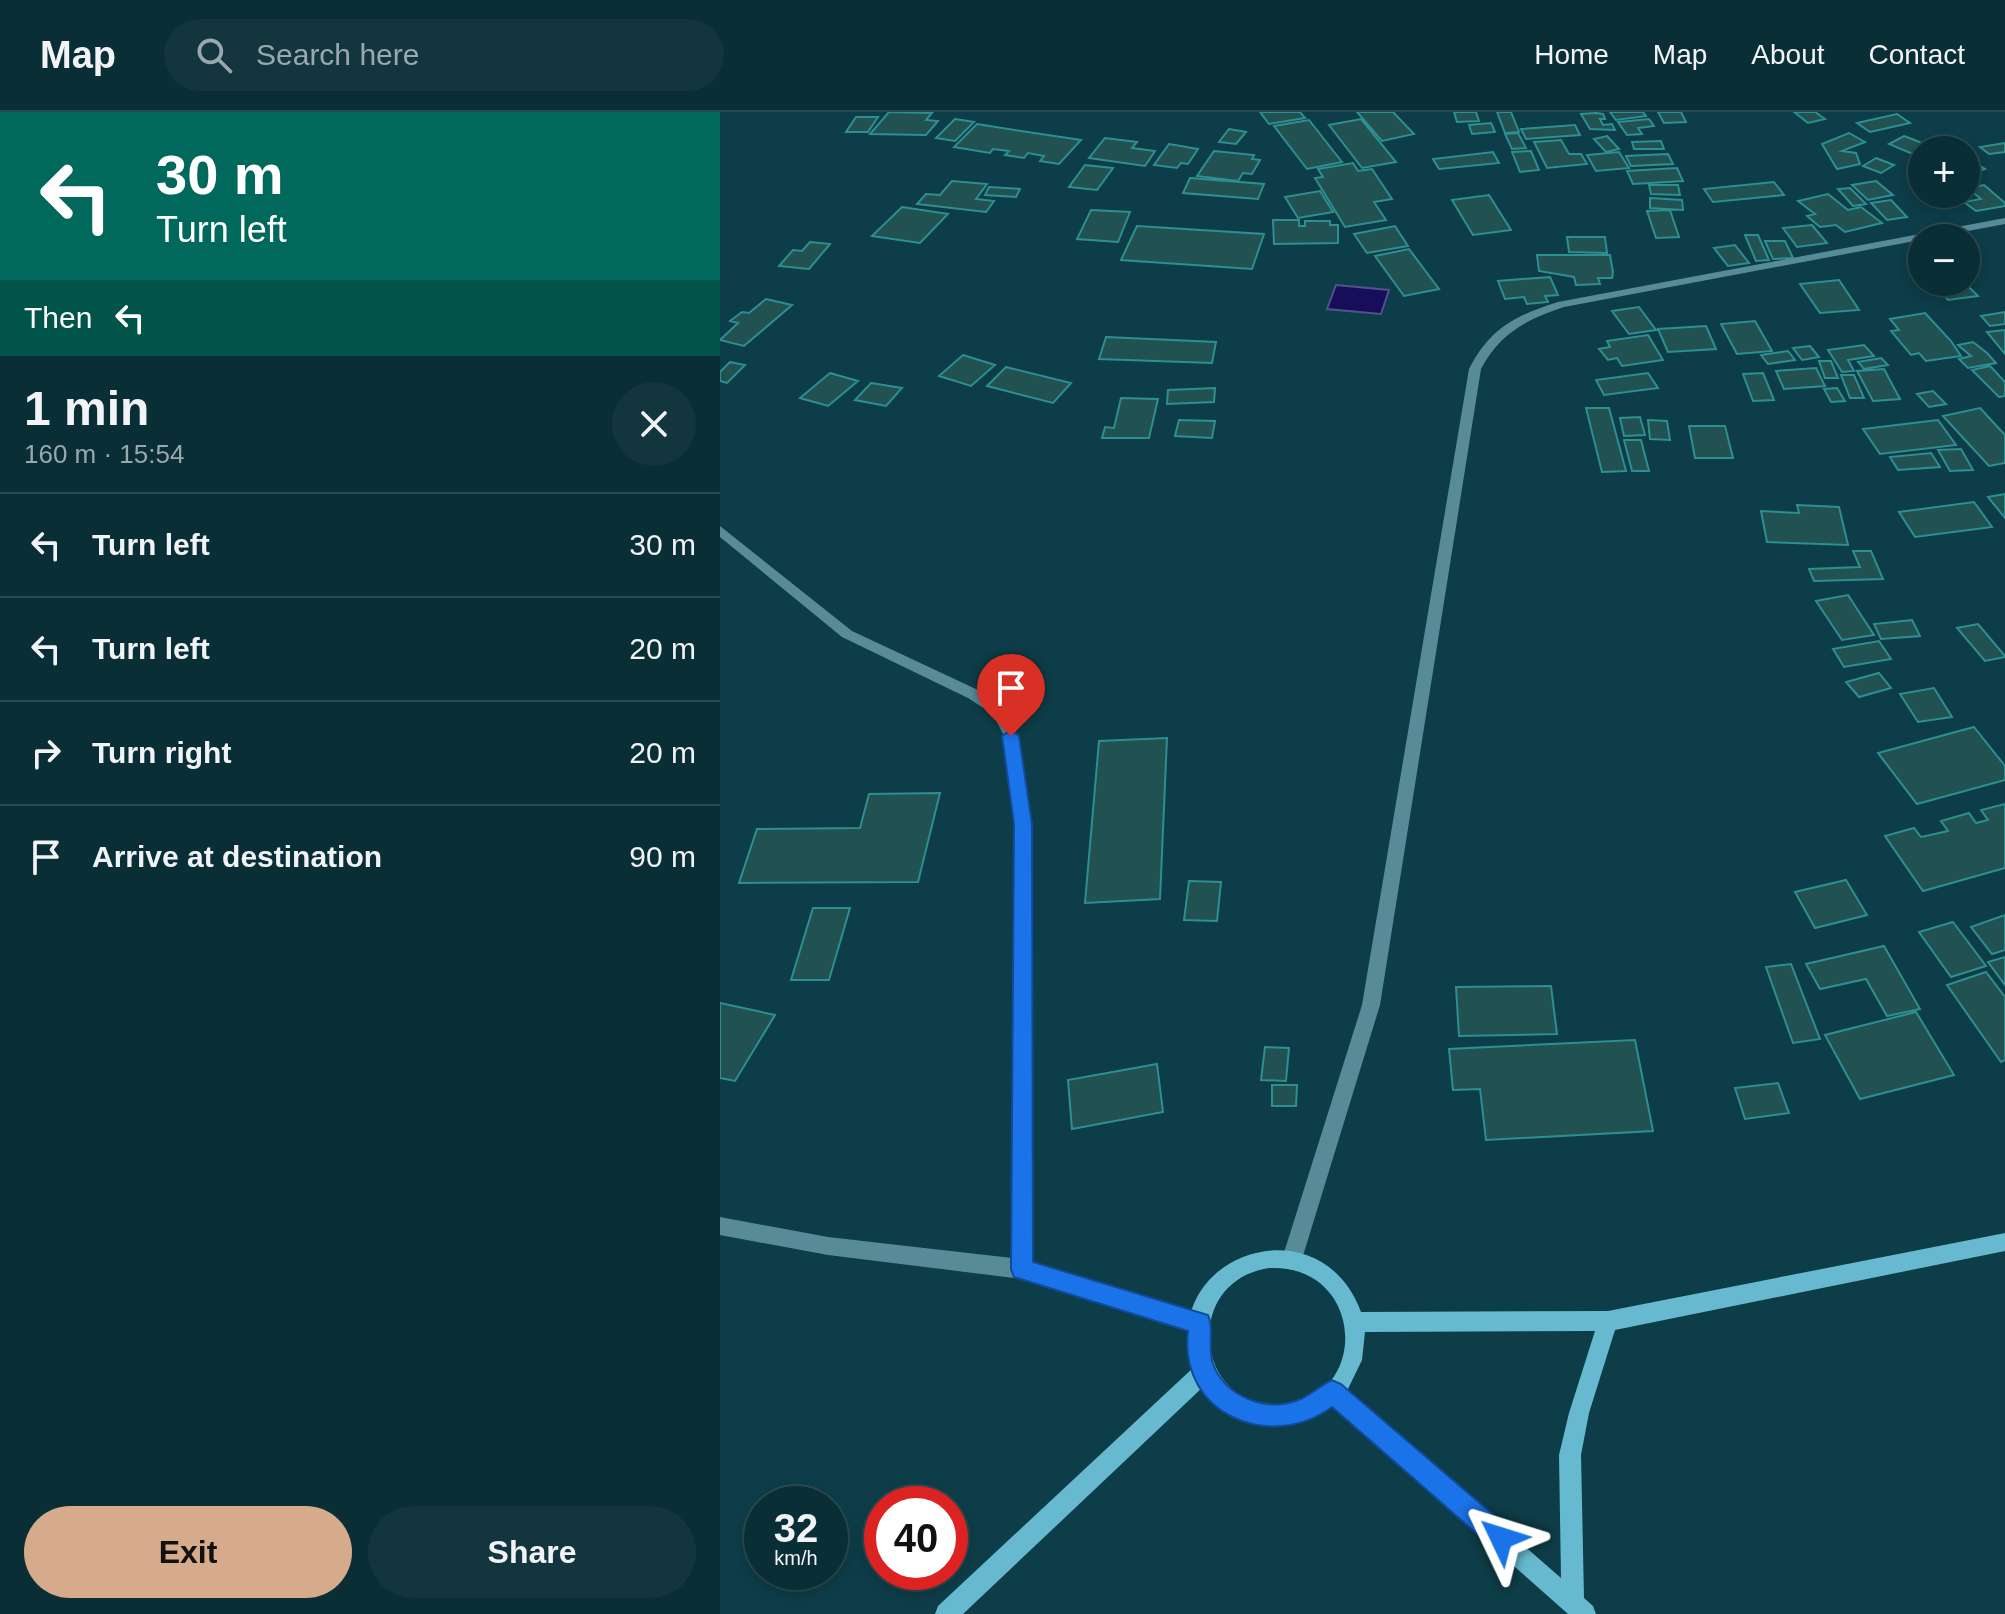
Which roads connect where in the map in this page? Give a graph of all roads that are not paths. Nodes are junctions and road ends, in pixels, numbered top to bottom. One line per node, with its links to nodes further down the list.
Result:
1 (2005, 221): 5 (street)
2 (720, 530): 6 (street)
3 (720, 1226): 6 (street)
4 (2005, 1242): 7 (street)
5 (1292, 1259): 8 (street); 9 (street)
6 (1022, 1269): 9 (street)
7 (1608, 1321): 8 (street); 12 (street)
8 (1355, 1322): 11 (street)
9 (1200, 1323): 10 (street)
10 (1204, 1372): 11 (street); 13 (street)
11 (1332, 1392): 12 (street)
12 (1579, 1608)
13 (946, 1614)

